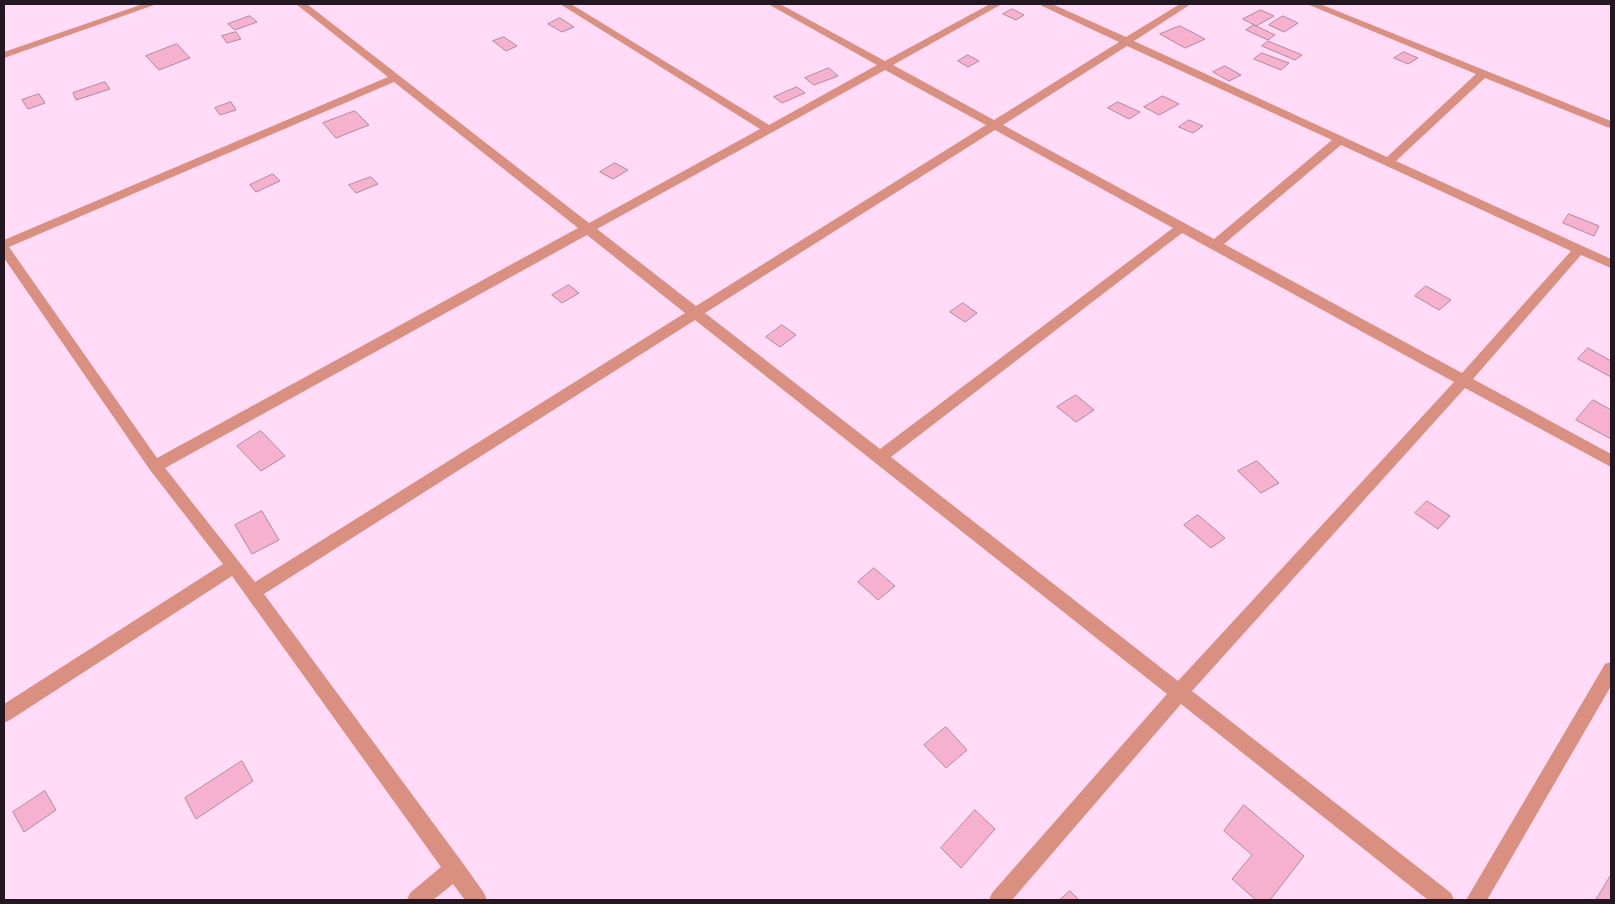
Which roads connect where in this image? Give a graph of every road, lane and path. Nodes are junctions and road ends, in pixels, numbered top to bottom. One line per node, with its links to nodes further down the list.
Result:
1 (152, 4): 10 (street)
2 (301, 4): 13 (street)
3 (565, 4): 16 (street)
4 (998, 4): 11 (street)
5 (1045, 4): 9 (street)
6 (1186, 4): 9 (street)
7 (1312, 4): 12 (street)
8 (779, 5): 11 (street)
9 (1128, 42): 14 (street); 17 (street)
10 (4, 55)
11 (884, 66): 14 (street); 16 (street)
12 (1484, 73): 15 (street); 18 (street)
13 (395, 78): 20 (street); 21 (street)
14 (995, 125): 19 (street); 26 (street)
15 (1611, 125)
16 (768, 129): 20 (street)
17 (1341, 140): 18 (street); 22 (street)
18 (1389, 161): 24 (street)
19 (1182, 227): 22 (street); 28 (street)
20 (586, 229): 26 (street); 30 (street)
21 (4, 245)
22 (1215, 245): 27 (street)
23 (4, 249): 30 (street)
24 (1580, 249): 25 (street); 27 (street)
25 (1611, 264)
26 (696, 314): 28 (street); 32 (street)
27 (1464, 380): 29 (street); 34 (street)
28 (879, 458): 34 (street)
29 (1611, 461)
30 (155, 466): 31 (street)
31 (234, 566): 32 (street); 35 (street)
32 (253, 592): 36 (street)
33 (1611, 670): 41 (street)
34 (1179, 693): 39 (street); 40 (street)
35 (4, 714)
36 (454, 869): 37 (street); 38 (street)
37 (418, 900)
38 (477, 900)
39 (999, 900)
40 (1444, 900)
41 (1476, 900)

